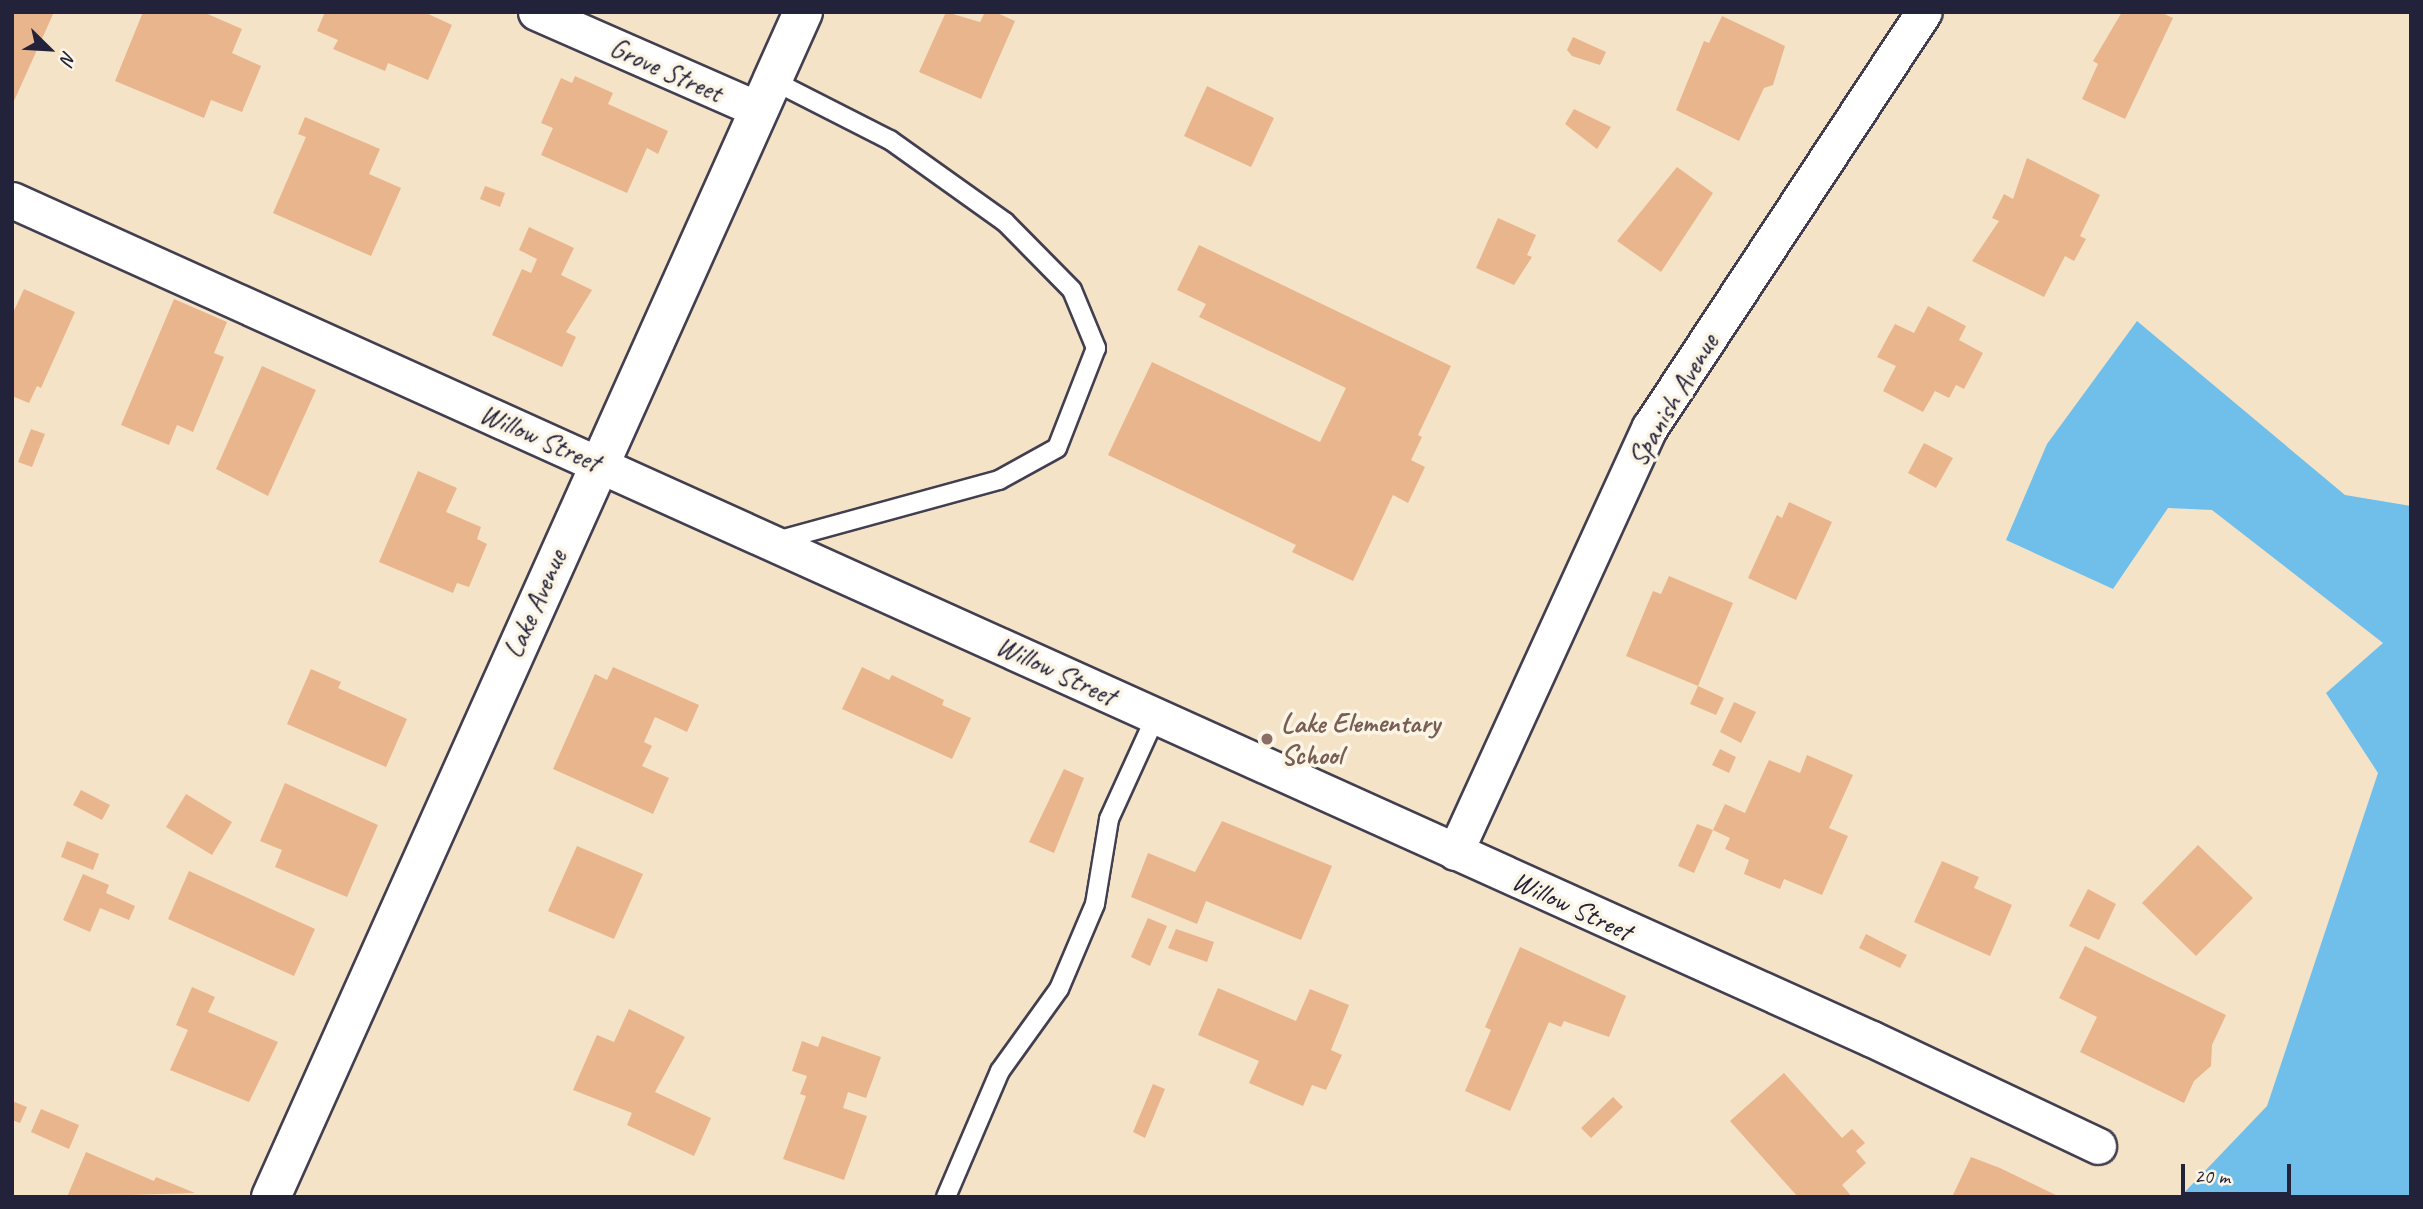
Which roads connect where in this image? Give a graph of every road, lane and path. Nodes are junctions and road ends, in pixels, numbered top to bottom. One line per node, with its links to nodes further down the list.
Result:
1 (536, 12): 4 (street, Grove Street)
2 (803, 12): 4 (street, Lake Avenue)
3 (1924, 12): 9 (street, Spanish Avenue)
4 (765, 95): 6 (street, Lake Avenue); 7 (lane)
5 (12, 200): 6 (street, Willow Street)
6 (599, 464): 7 (street, Willow Street); 11 (street, Lake Avenue)
7 (774, 542): 8 (street, Willow Street)
8 (1156, 716): 9 (street, Willow Street); 12 (lane)
9 (1455, 852): 10 (street, Willow Street)
10 (2098, 1146)
11 (271, 1197)
12 (946, 1197)

